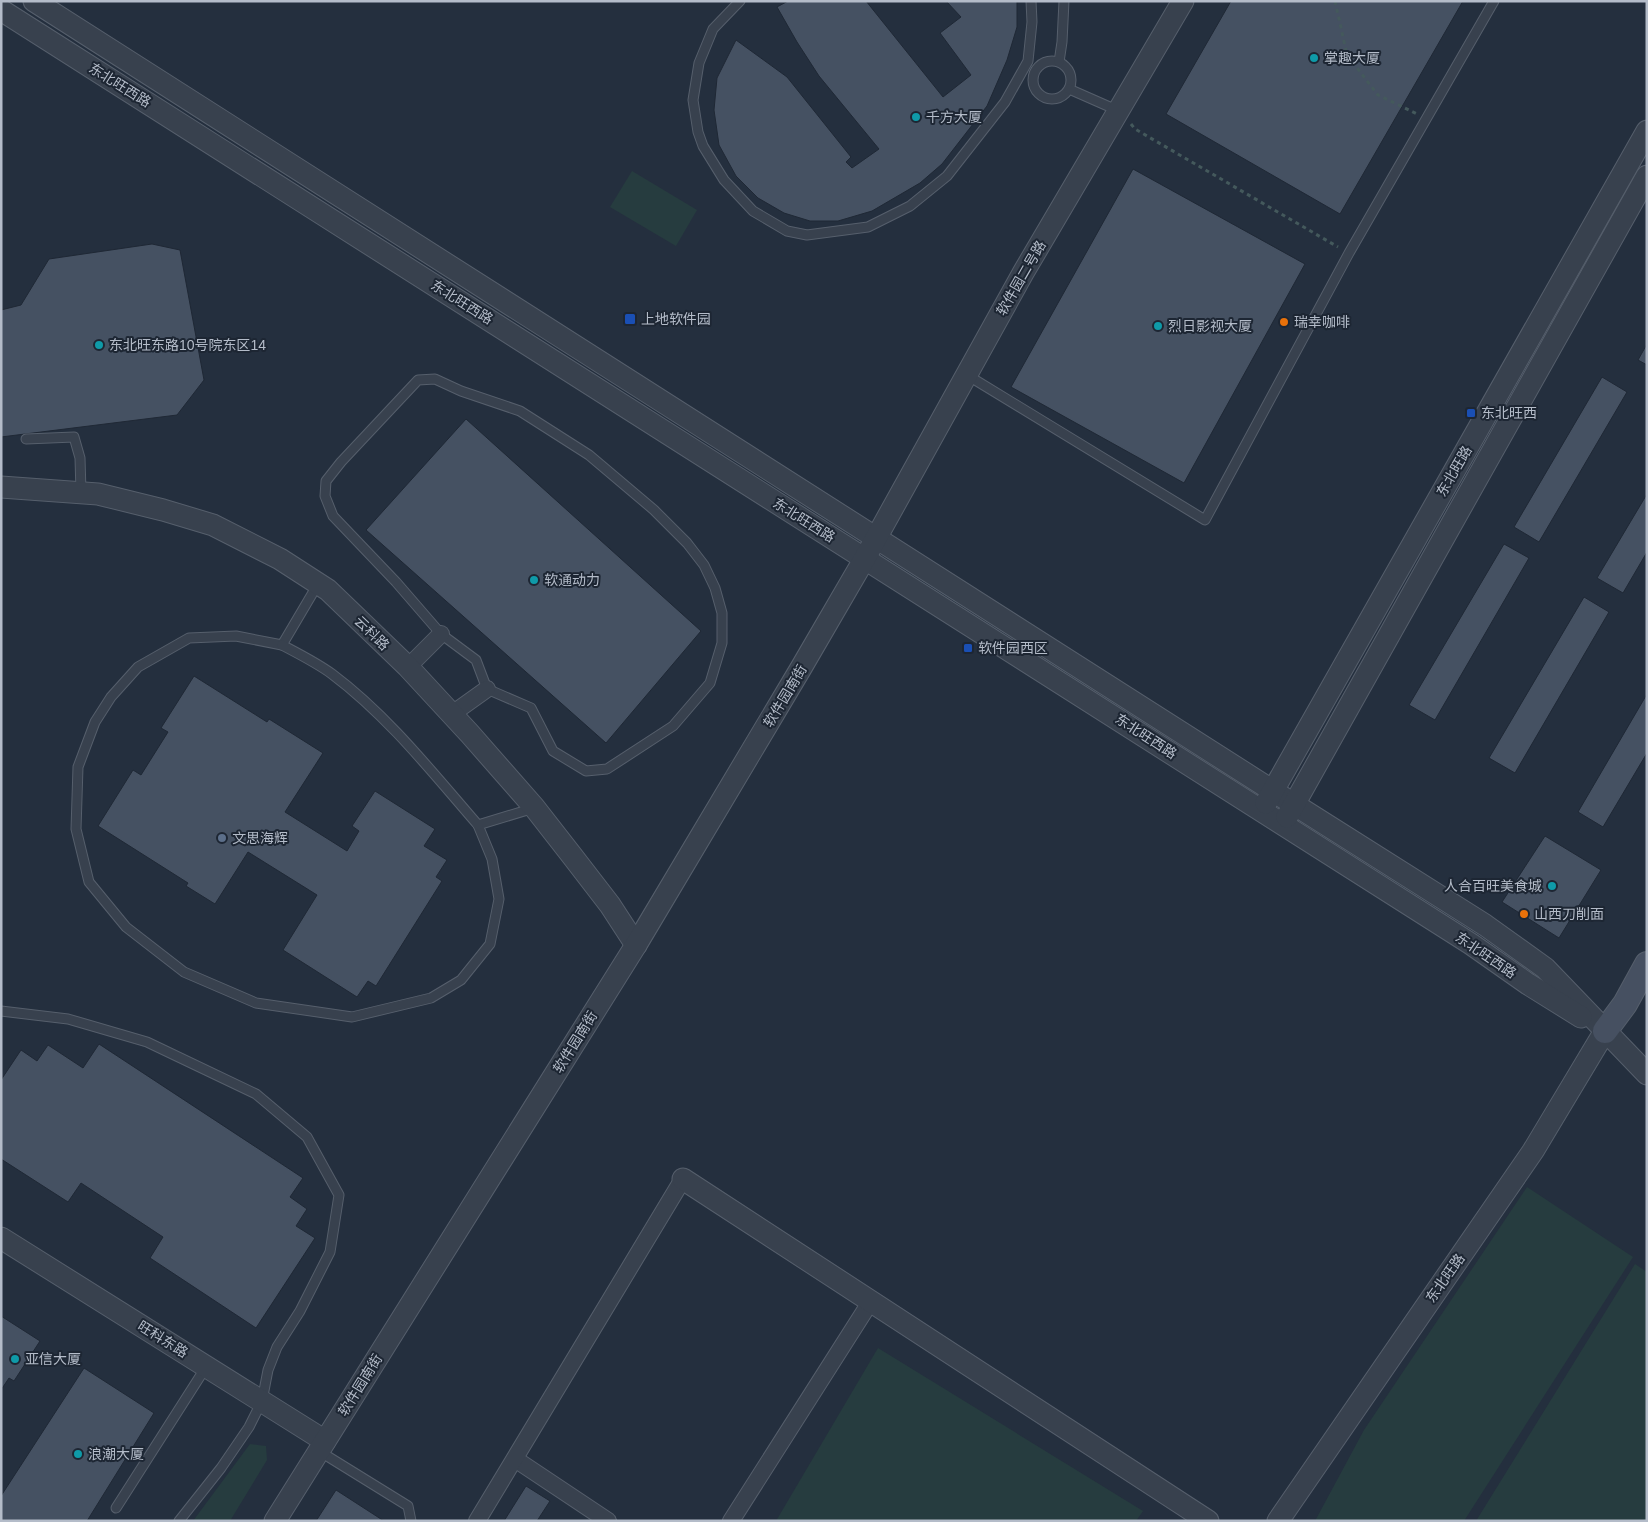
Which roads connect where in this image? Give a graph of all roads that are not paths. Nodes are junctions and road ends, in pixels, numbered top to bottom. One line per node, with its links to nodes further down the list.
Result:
1 (34, 1): 19 (street, 东北旺西路)
2 (740, 1): 9 (lane)
3 (1031, 1): 9 (lane)
4 (1064, 1): 8 (lane)
5 (1183, 1): 12 (street, 软件园二号路)
6 (1494, 1): 15 (lane)
7 (1, 10): 20 (street, 东北旺西路)
8 (1059, 62): 10 (lane); 11 (lane)
9 (1023, 69): 10 (lane)
10 (1034, 72): 11 (lane)
11 (1069, 89): 12 (lane)
12 (1119, 110): 15 (street, 软件园二号路)
13 (1647, 131): 27 (street, 东北旺路)
14 (1647, 176): 28 (street, 东北旺路)
15 (966, 375): 19 (street, 软件园二号路)
16 (26, 439): 18 (lane)
17 (1, 487): 18 (street, 云科路)
18 (81, 493): 21 (street, 云科路)
19 (876, 538): 20 (street, 软件园二号路); 27 (street, 东北旺西路)
20 (865, 558): 30 (street, 东北旺西路); 33 (street, 软件园南街)
21 (318, 584): 23 (lane); 24 (street, 云科路)
22 (441, 634): 24 (street); 25 (lane); 25 (lane)
23 (282, 645): 32 (lane); 32 (lane)
24 (408, 667): 26 (street, 云科路)
25 (487, 689): 26 (street)
26 (452, 714): 29 (street, 云科路)
27 (1272, 791): 28 (street, 东北旺西路); 30 (street, 东北旺路)
28 (1294, 805): 31 (street, 东北旺路); 37 (street, 东北旺西路)
29 (534, 808): 32 (lane); 33 (street, 云科路)
30 (1262, 810): 31 (street, 东北旺西路)
31 (1283, 824): 37 (street, 东北旺西路)
32 (478, 825)
33 (636, 946): 44 (street, 软件园南街)
34 (1647, 964): 37 (main road, 东北旺路)
35 (1647, 1001): 37 (main road, 东北旺路)
36 (1, 1011): 43 (lane)
37 (1605, 1031): 38 (street, 东北旺西路); 54 (street, 东北旺路)
38 (1647, 1074)
39 (683, 1179): 41 (street); 45 (street)
40 (1, 1238): 42 (street, 旺科东路)
41 (871, 1301): 52 (street); 53 (street)
42 (207, 1366): 43 (street, 旺科东路); 46 (lane)
43 (262, 1401): 44 (street, 旺科东路); 47 (lane)
44 (322, 1446): 48 (street, 软件园南街); 49 (lane)
45 (516, 1459): 50 (street); 51 (street)
46 (116, 1508)
47 (179, 1521)
48 (275, 1521)
49 (411, 1521)
50 (477, 1521)
51 (608, 1521)
52 (731, 1521)
53 (1208, 1521)
54 (1278, 1521)

